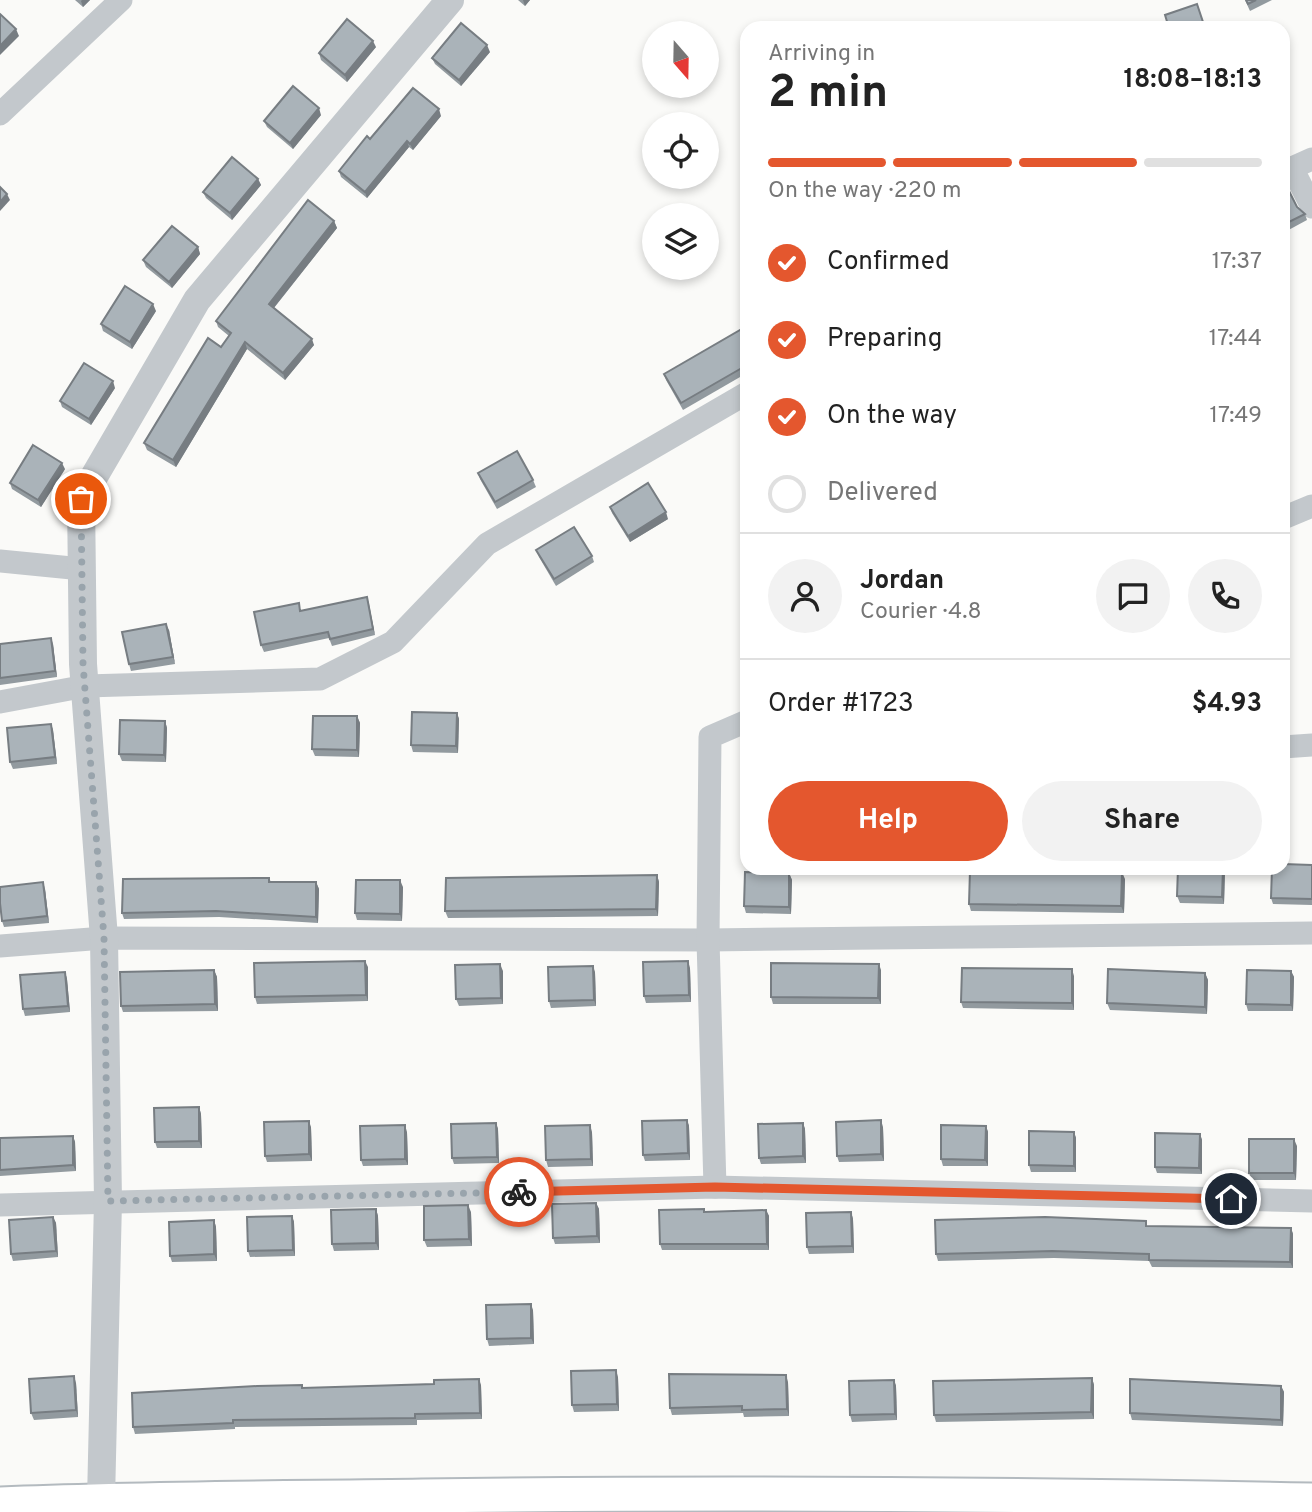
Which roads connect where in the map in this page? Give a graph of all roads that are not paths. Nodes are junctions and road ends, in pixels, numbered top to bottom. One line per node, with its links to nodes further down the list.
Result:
1 (121, 0): 3 (street)
2 (450, 0): 10 (street)
3 (0, 114)
4 (1295, 166): 5 (street)
5 (1312, 207)
6 (740, 397): 11 (street)
7 (1312, 506): 8 (street)
8 (1290, 514)
9 (0, 561): 10 (street)
10 (82, 569): 11 (street)
11 (86, 686): 12 (street); 17 (street)
12 (0, 702)
13 (740, 724): 18 (street)
14 (1312, 745): 15 (street)
15 (1290, 747)
16 (1312, 933): 18 (street)
17 (104, 938): 18 (street); 19 (street); 21 (street)
18 (708, 940): 20 (street)
19 (0, 946)
20 (715, 1187): 21 (street); 22 (street)
21 (108, 1201): 23 (street); 24 (street)
22 (1312, 1201)
23 (0, 1205)
24 (101, 1500): 25 (main road); 26 (main road)
25 (1312, 1500)
26 (0, 1504)

